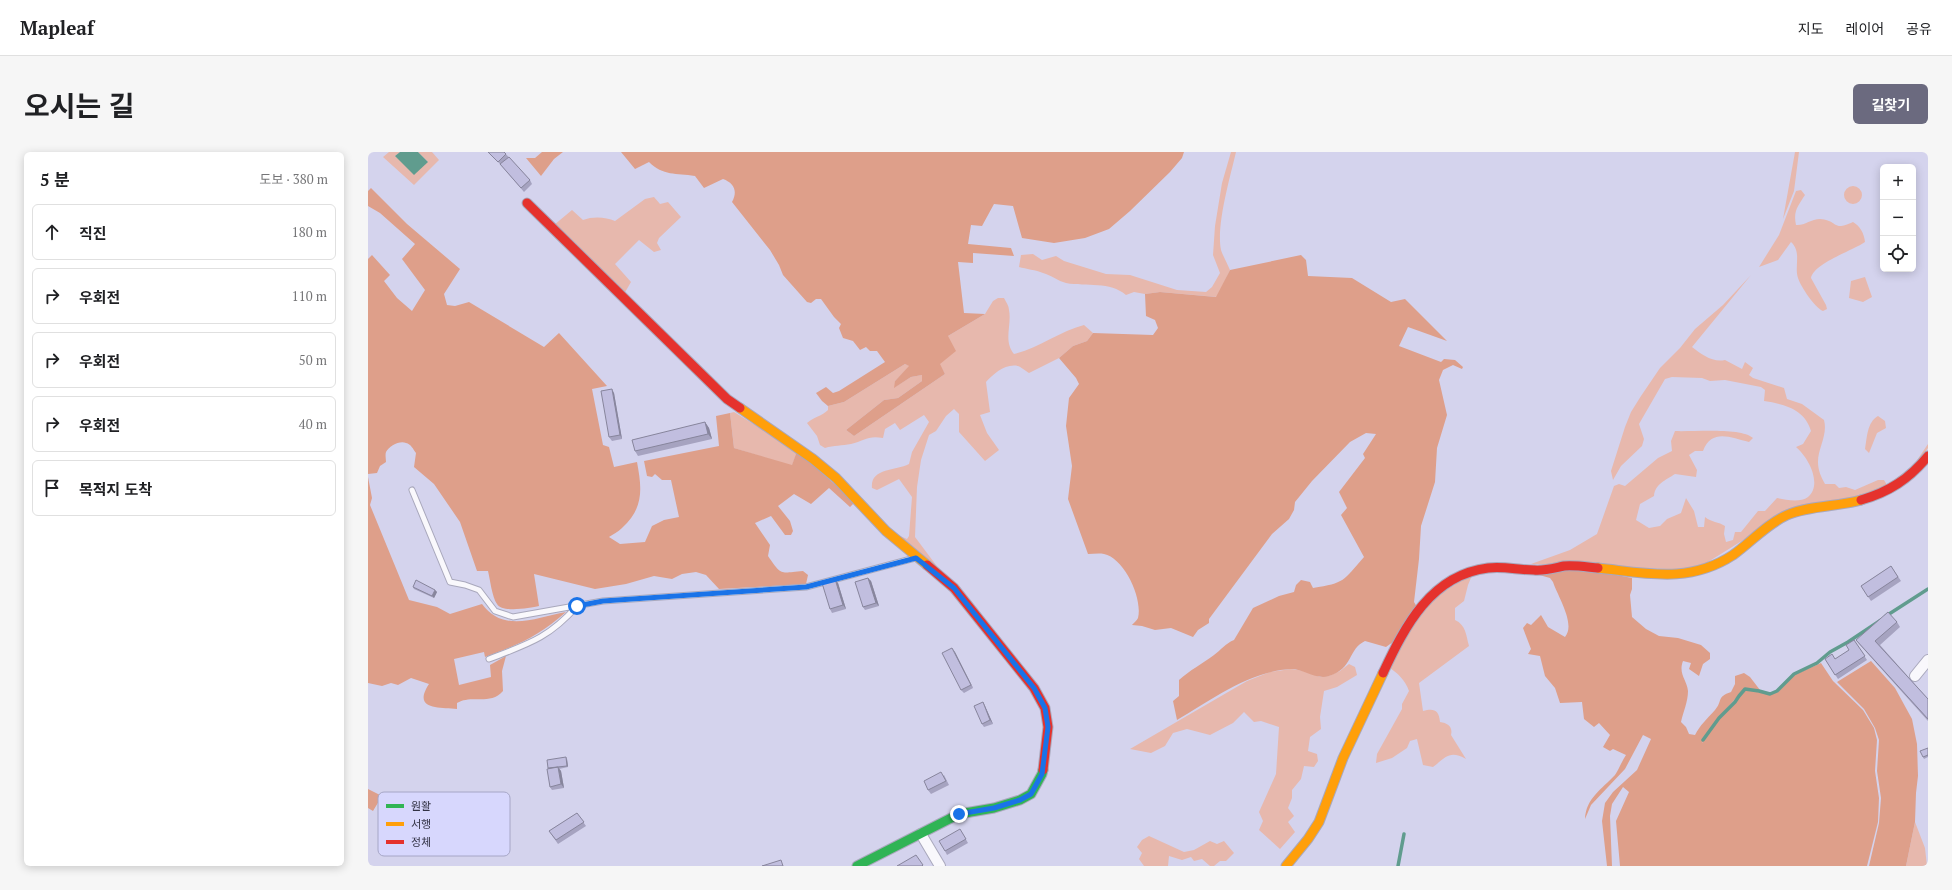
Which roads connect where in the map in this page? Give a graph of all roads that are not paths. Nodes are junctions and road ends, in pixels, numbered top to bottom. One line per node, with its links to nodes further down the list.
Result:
1 (527, 203): 4 (street)
2 (1928, 456): 12 (street)
3 (412, 490): 5 (lane)
4 (916, 558): 5 (lane); 9 (street)
5 (577, 606): 6 (lane)
6 (489, 659)
7 (1928, 660): 8 (street)
8 (1915, 676)
9 (922, 834): 10 (street); 11 (street)
10 (857, 866)
11 (940, 866)
12 (1286, 866)

